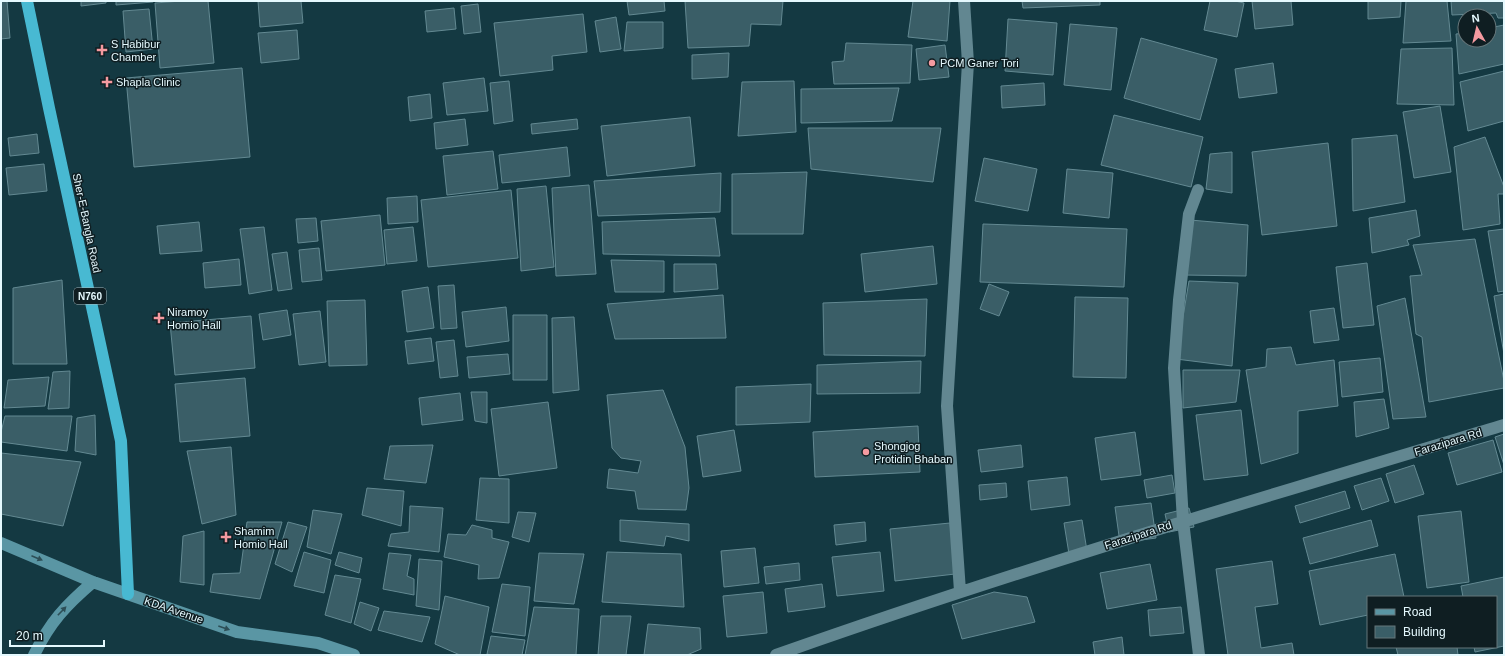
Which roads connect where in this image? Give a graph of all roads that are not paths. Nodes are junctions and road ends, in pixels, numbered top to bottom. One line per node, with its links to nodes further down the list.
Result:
1 (27, 1): 9 (highway, Sher-E-Bangla Road / N760)
2 (964, 1): 8 (street)
3 (1198, 190): 5 (street)
4 (1504, 425): 5 (street, Farazipara Rd)
5 (1183, 521): 8 (street, Farazipara Rd); 13 (street)
6 (1, 543): 7 (main road, KDA Avenue, one-way to 7)
7 (93, 582): 9 (main road, KDA Avenue); 10 (main road, one-way to 7)
8 (960, 591): 12 (street, Farazipara Rd)
9 (128, 594): 11 (main road, KDA Avenue, one-way to 11)
10 (34, 655)
11 (354, 655)
12 (776, 655)
13 (1199, 655)

